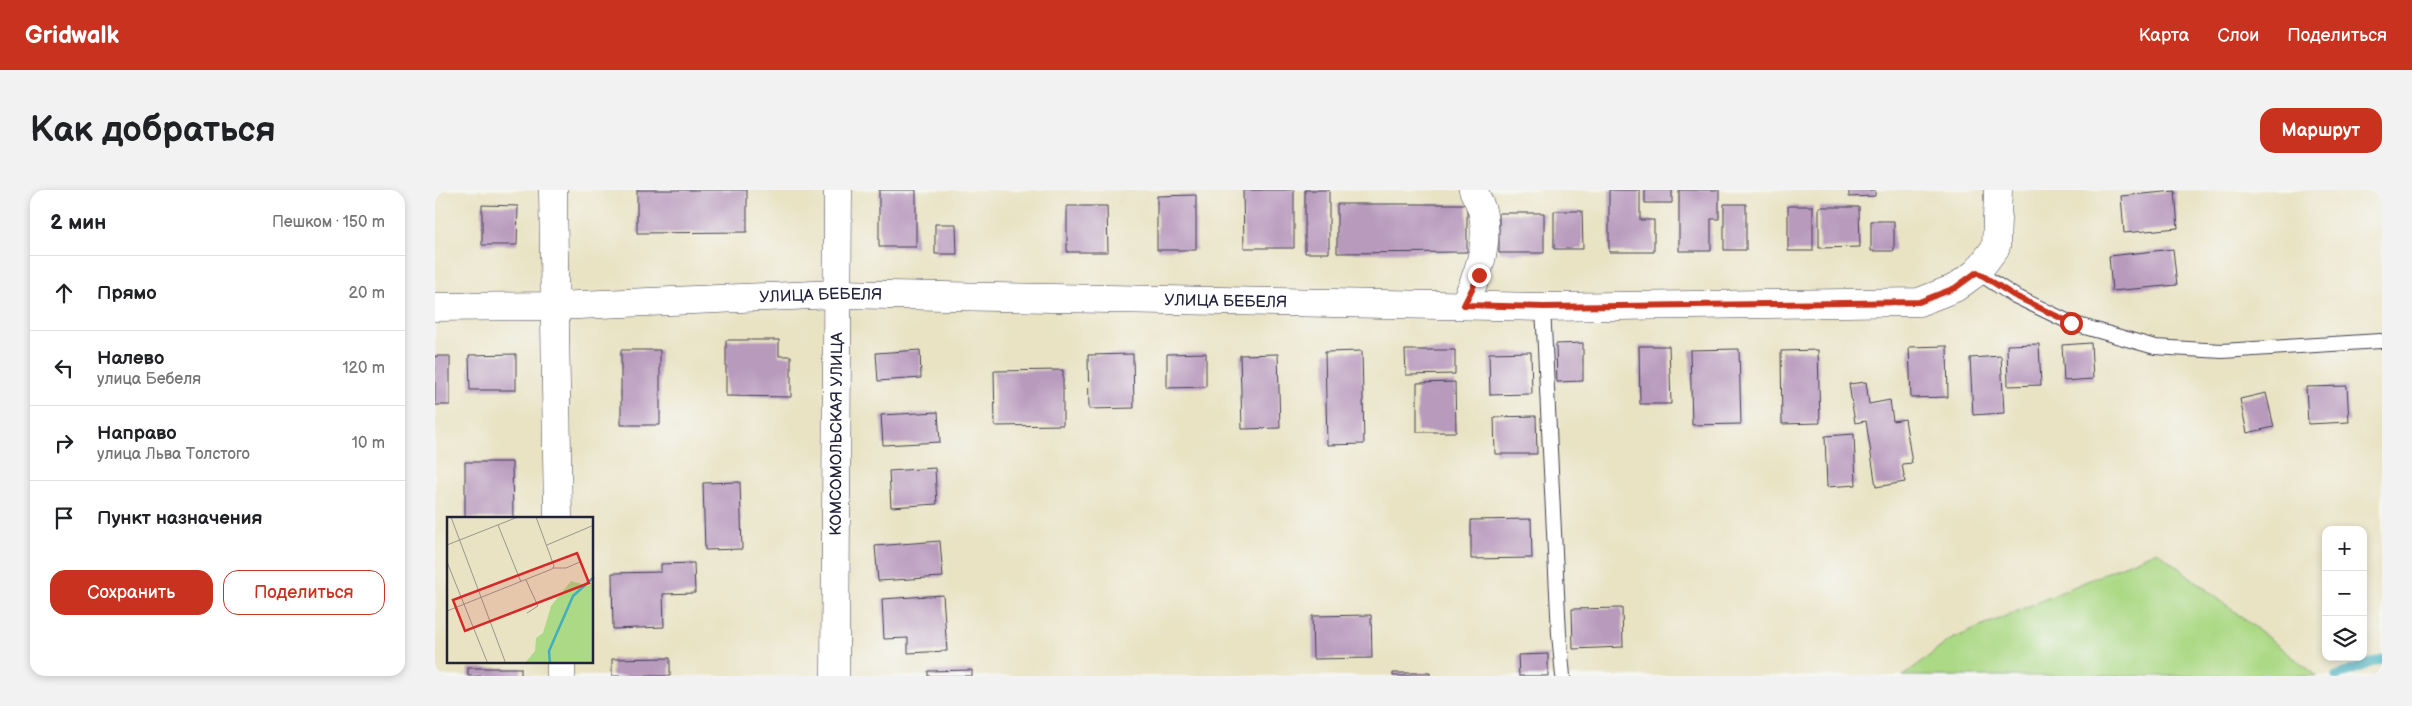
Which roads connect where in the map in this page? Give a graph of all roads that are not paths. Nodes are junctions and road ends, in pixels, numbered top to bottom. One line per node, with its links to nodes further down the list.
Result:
1 (553, 190): 8 (street)
2 (838, 190): 6 (street, КОМСОМОЛЬСКАЯ УЛИЦА)
3 (1473, 190): 7 (street)
4 (1998, 190): 5 (street, УЛИЦА БЕБЕЛЯ)
5 (1977, 272): 10 (street, УЛИЦА БЕБЕЛЯ); 11 (lane)
6 (837, 294): 7 (street, УЛИЦА БЕБЕЛЯ); 8 (street, УЛИЦА БЕБЕЛЯ); 15 (street, КОМСОМОЛЬСКАЯ УЛИЦА)
7 (1464, 305): 10 (street, УЛИЦА БЕБЕЛЯ)
8 (555, 306): 9 (street, УЛИЦА БЕБЕЛЯ); 12 (street)
9 (435, 307)
10 (1543, 307): 16 (lane)
11 (2380, 341)
12 (558, 517)
13 (561, 663): 14 (street)
14 (561, 676)
15 (835, 676)
16 (1563, 676)

